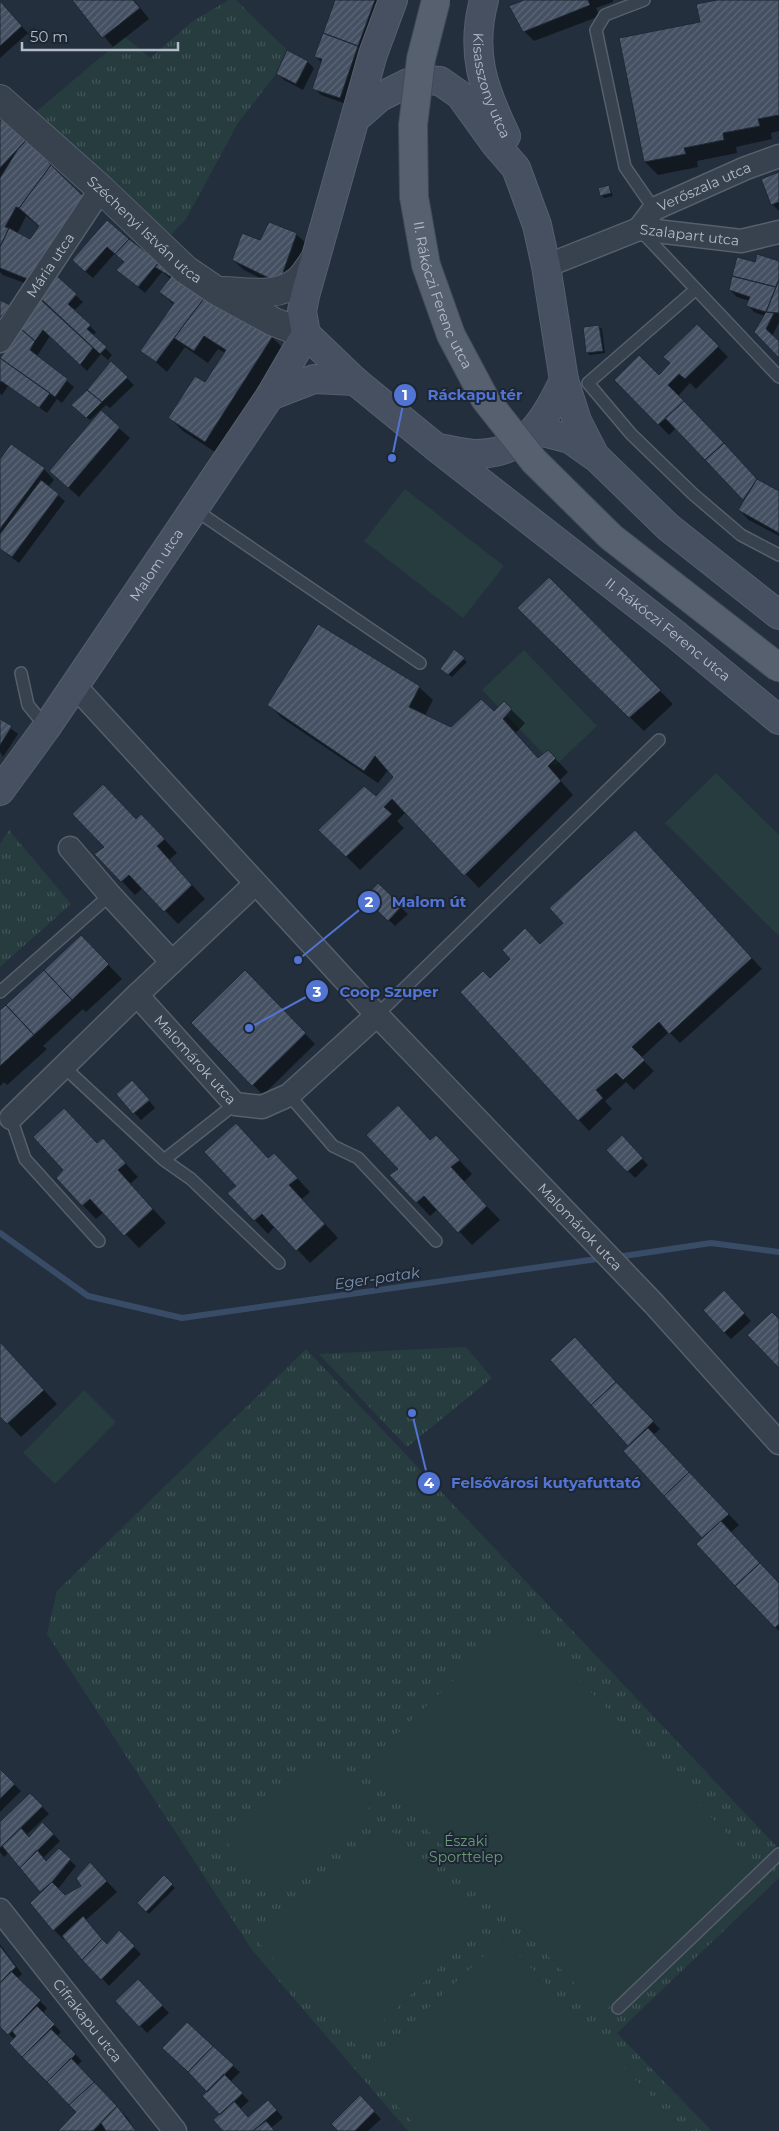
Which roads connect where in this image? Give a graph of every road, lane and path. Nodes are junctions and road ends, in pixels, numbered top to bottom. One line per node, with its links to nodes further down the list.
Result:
1 (393, 0): 6 (main road)
2 (436, 0): 30 (main road, II. Rákóczi Ferenc utca, bridge)
3 (484, 0): 8 (main road, Kisasszony utca)
4 (644, 0): 10 (lane)
5 (0, 100): 9 (street, Széchenyi István utca)
6 (355, 119): 8 (main road); 13 (main road)
7 (779, 156): 10 (street, Verőszala utca)
8 (516, 168): 14 (main road, Kisasszony utca)
9 (101, 189): 16 (street, Széchenyi István utca); 18 (street, Mária utca)
10 (654, 209): 11 (street, Verőszala utca)
11 (638, 228): 12 (street, Szalapart utca); 14 (street, Szalapart utca); 15 (lane)
12 (779, 232)
13 (315, 259): 16 (street); 17 (main road)
14 (546, 266): 20 (main road, Kisasszony utca)
15 (695, 290): 19 (lane); 27 (lane)
16 (217, 291): 17 (street, Széchenyi István utca)
17 (306, 334): 21 (main road, II. Rákóczi Ferenc utca); 22 (main road, Malom utca)
18 (0, 341)
19 (779, 377)
20 (564, 380): 23 (main road); 25 (main road)
21 (354, 381): 22 (main road); 24 (main road, II. Rákóczi Ferenc utca)
22 (270, 396): 26 (main road, Malom utca)
23 (535, 430): 24 (main road); 25 (main road)
24 (437, 448): 33 (main road, II. Rákóczi Ferenc utca)
25 (595, 456): 28 (main road)
26 (194, 510): 29 (lane); 32 (main road, Malom utca)
27 (779, 555)
28 (779, 615)
29 (420, 663)
30 (779, 668)
31 (21, 673): 34 (lane)
32 (75, 686): 34 (main road, Malom utca); 38 (street, Malomárok utca)
33 (779, 720)
34 (46, 728): 36 (main road, Malom utca)
35 (658, 740): 43 (lane)
36 (0, 791)
37 (70, 848): 39 (street)
38 (255, 884): 40 (street); 43 (street, Malomárok utca)
39 (110, 895): 40 (street); 41 (lane)
40 (172, 962): 42 (street)
41 (0, 992)
42 (137, 995): 44 (street); 46 (street, Malomárok utca)
43 (378, 1015): 45 (street, Malomárok utca); 52 (street, Malomárok utca)
44 (64, 1067): 47 (street); 48 (lane)
45 (289, 1096): 46 (street, Malomárok utca); 50 (lane)
46 (235, 1104): 48 (lane)
47 (11, 1118): 49 (lane)
48 (164, 1160): 51 (lane)
49 (99, 1241)
50 (436, 1241)
51 (279, 1263)
52 (779, 1443)
53 (779, 1854): 55 (lane)
54 (0, 1910): 56 (street, Cifrakapu utca)
55 (618, 2008)
56 (175, 2131)

